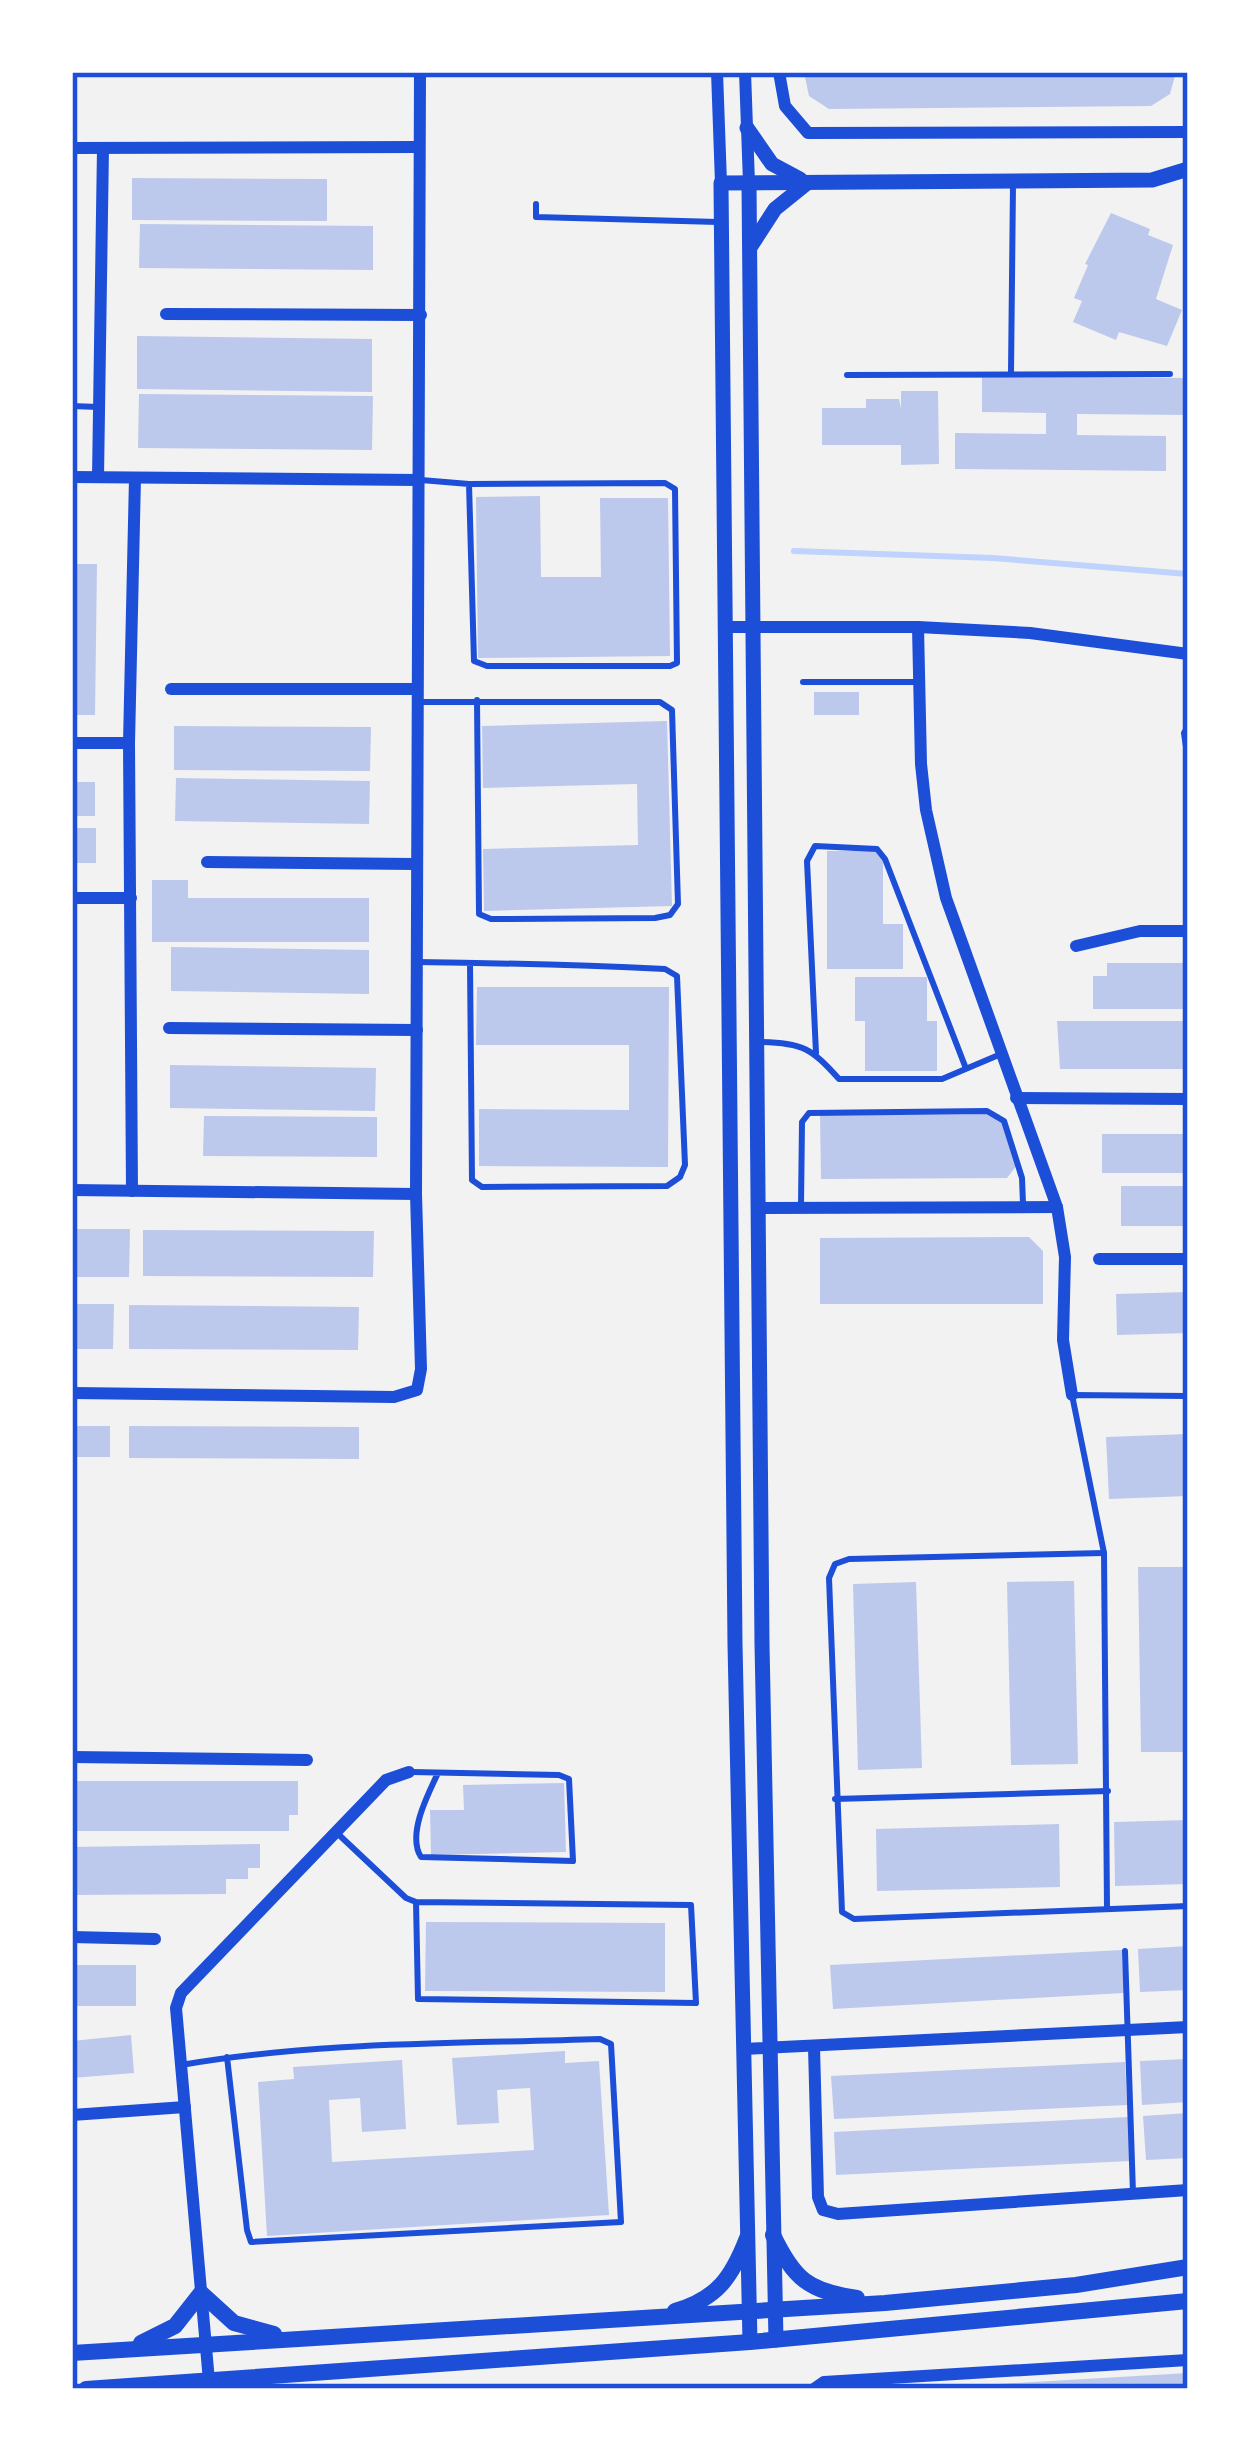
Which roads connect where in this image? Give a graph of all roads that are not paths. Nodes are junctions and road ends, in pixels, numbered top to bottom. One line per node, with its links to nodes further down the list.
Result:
1 (420, 72): 7 (street)
2 (717, 72): 14 (street)
3 (745, 72): 5 (street)
4 (779, 72): 6 (street)
5 (747, 128): 12 (street); 13 (street)
6 (1188, 132)
7 (417, 147): 9 (street); 19 (street)
8 (72, 148): 9 (street)
9 (103, 148): 24 (street)
10 (1188, 169): 11 (street)
11 (1013, 181): 12 (street); 20 (lane)
12 (808, 182): 13 (street); 17 (street)
13 (749, 183): 14 (street); 17 (street)
14 (721, 184): 16 (street)
15 (536, 204): 16 (lane)
16 (722, 222): 30 (street)
17 (750, 248): 31 (street)
18 (166, 314): 19 (street)
19 (421, 315): 28 (street)
20 (1011, 373): 21 (lane); 22 (lane)
21 (1170, 374)
22 (847, 375)
23 (72, 406): 24 (lane)
24 (100, 407): 26 (street)
25 (72, 477): 26 (street)
26 (98, 478): 27 (street)
27 (135, 478): 28 (street); 41 (street)
28 (418, 480): 29 (lane); 37 (street)
29 (469, 484): 29 (lane)
30 (726, 627): 31 (street); 88 (street)
31 (753, 627): 32 (street); 53 (street)
32 (918, 627): 33 (street); 35 (street)
33 (1188, 654)
34 (803, 682): 35 (lane)
35 (919, 682): 55 (street)
36 (171, 689): 37 (street)
37 (416, 695): 38 (lane); 44 (street)
38 (477, 700): 38 (lane)
39 (1188, 726): 42 (lane)
40 (72, 743): 41 (street)
41 (129, 743): 46 (street)
42 (1188, 761)
43 (207, 862): 44 (street)
44 (415, 864): 49 (street)
45 (72, 898): 46 (street)
46 (131, 898): 60 (street)
47 (1188, 931): 48 (street)
48 (1076, 946)
49 (416, 962): 50 (lane); 52 (street)
50 (470, 963): 50 (lane)
51 (170, 1028): 52 (street)
52 (417, 1030): 61 (street)
53 (756, 1042): 54 (lane); 64 (street)
54 (816, 1053): 56 (lane); 56 (lane)
55 (1001, 1054): 56 (lane); 57 (street)
56 (965, 1066)
57 (1016, 1098): 58 (street); 63 (street)
58 (1188, 1100)
59 (72, 1190): 60 (street)
60 (132, 1191): 61 (street)
61 (416, 1194): 68 (street)
62 (1023, 1207): 63 (street); 65 (street); 65 (lane)
63 (1057, 1207): 69 (street)
64 (758, 1208): 65 (street); 89 (street)
65 (801, 1208)
66 (1100, 1259): 67 (street)
67 (1188, 1259)
68 (72, 1393)
69 (1072, 1395): 70 (lane); 71 (lane)
70 (1188, 1396)
71 (1104, 1553): 76 (lane); 77 (lane)
72 (72, 1756): 73 (street)
73 (308, 1760)
74 (409, 1772): 75 (lane); 78 (street)
75 (438, 1773): 75 (lane)
76 (1108, 1791): 77 (lane); 81 (lane)
77 (835, 1799): 81 (lane)
78 (336, 1832): 79 (lane); 91 (street)
79 (416, 1902): 79 (lane)
80 (1188, 1906): 81 (lane)
81 (1107, 1908)
82 (72, 1937): 83 (street)
83 (155, 1939)
84 (1125, 1951): 86 (lane)
85 (1188, 2026): 86 (street)
86 (1128, 2030): 87 (street); 95 (lane)
87 (814, 2047): 89 (street); 95 (street)
88 (743, 2049): 89 (street); 97 (street)
89 (770, 2049): 96 (street)
90 (226, 2057): 90 (lane); 91 (lane)
91 (181, 2065): 92 (street)
92 (185, 2107): 93 (street); 99 (street)
93 (72, 2115)
94 (1188, 2190): 95 (street)
95 (1133, 2194)
96 (773, 2235): 101 (main road); 102 (street)
97 (747, 2238): 103 (street); 104 (main road)
98 (1188, 2267): 101 (main road)
99 (201, 2294): 105 (main road); 108 (street); 109 (main road)
100 (1188, 2301): 106 (main road)
101 (885, 2303): 102 (main road)
102 (775, 2310): 103 (main road); 106 (street)
103 (750, 2312): 104 (main road); 107 (street)
104 (651, 2318): 105 (main road)
105 (294, 2338): 108 (main road)
106 (776, 2340): 107 (main road)
107 (750, 2342): 112 (main road)
108 (205, 2344): 109 (main road); 112 (street)
109 (123, 2350): 110 (main road)
110 (72, 2353)
111 (1188, 2360): 113 (street)
112 (208, 2380): 114 (main road)
113 (941, 2382): 115 (street)
114 (86, 2389)
115 (814, 2389)

